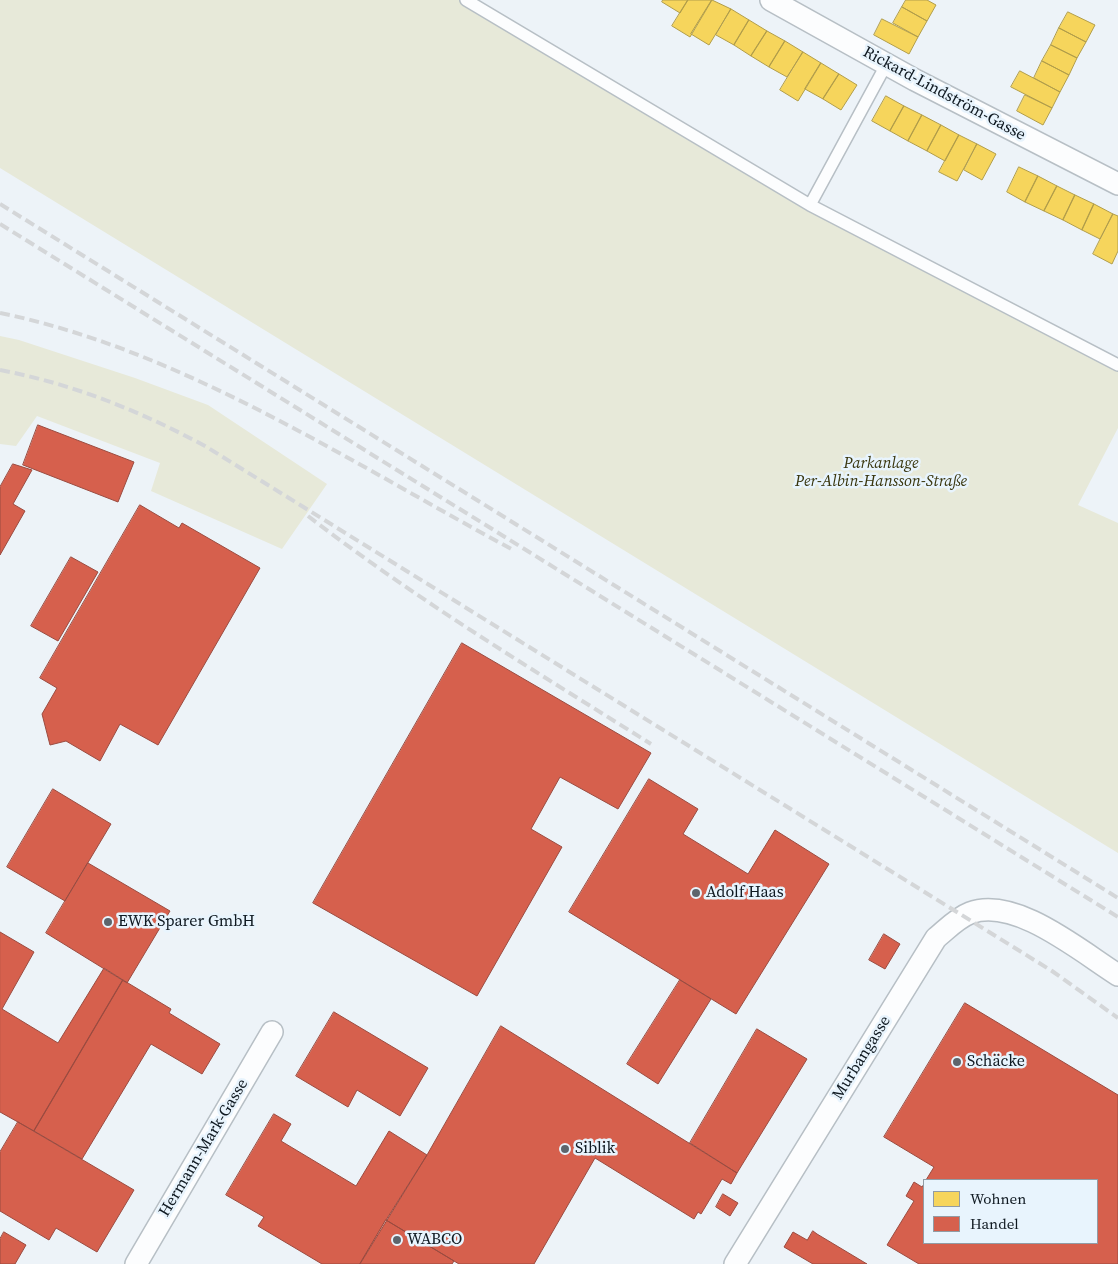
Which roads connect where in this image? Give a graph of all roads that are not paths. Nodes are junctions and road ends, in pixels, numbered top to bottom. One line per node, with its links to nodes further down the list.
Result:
1 (466, 0): 5 (lane)
2 (771, 0): 3 (street, Rickard-Lindström-Gasse)
3 (886, 65): 4 (street, Rickard-Lindström-Gasse); 5 (lane)
4 (1118, 184)
5 (810, 205): 6 (lane)
6 (1118, 365)
7 (1118, 975): 10 (street, Murbangasse)
8 (272, 1032): 9 (street, Hermann-Mark-Gasse)
9 (136, 1264)
10 (735, 1264)

